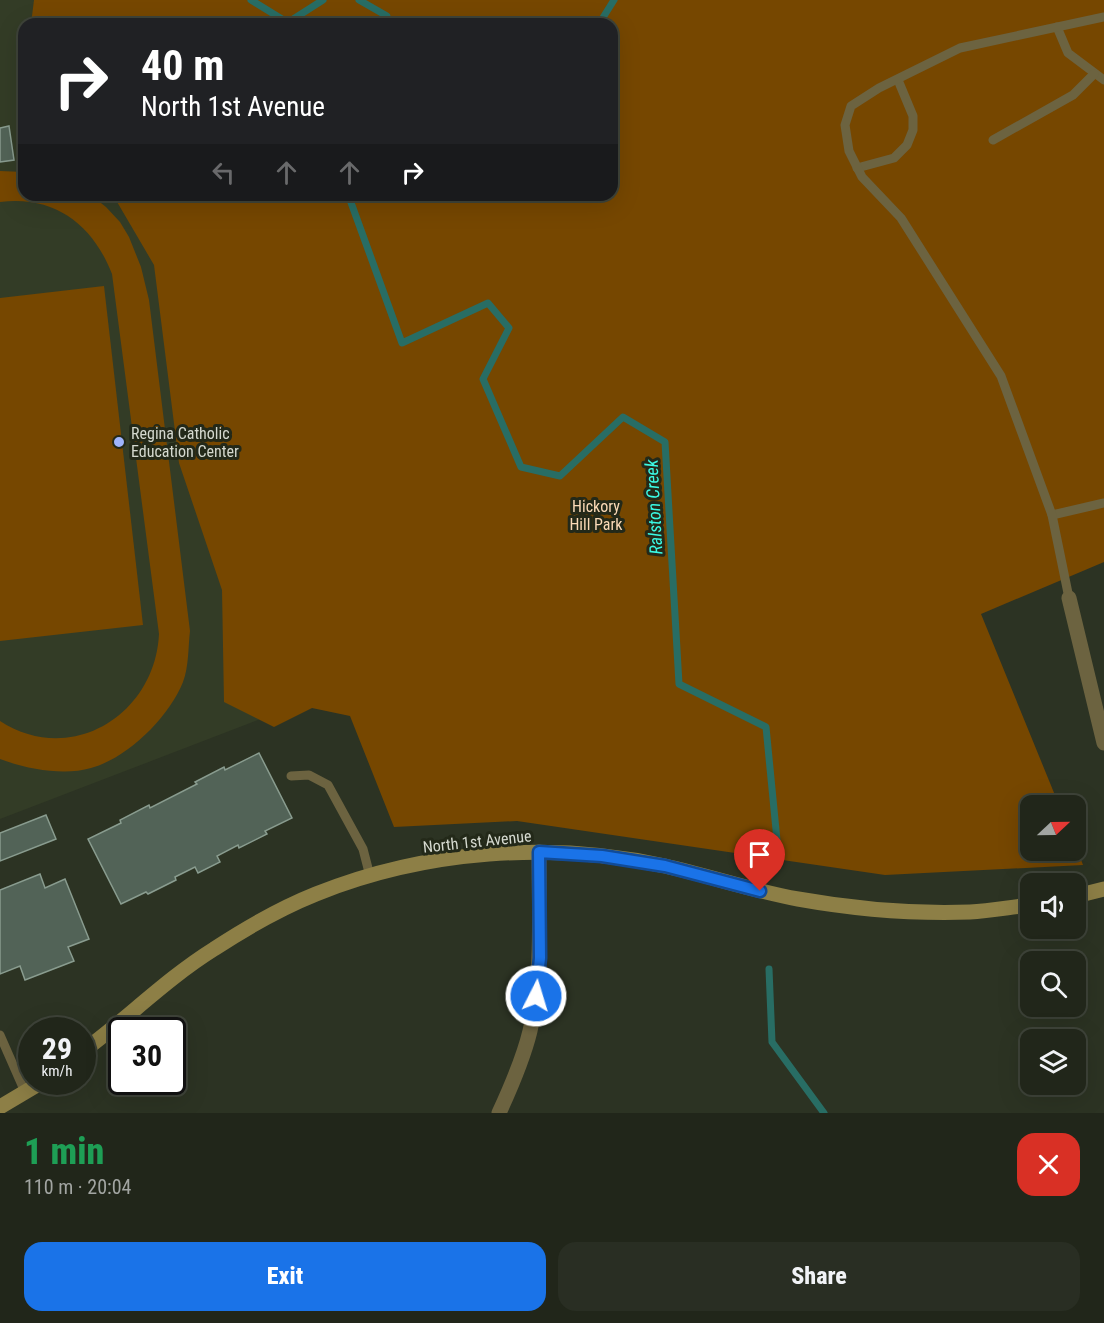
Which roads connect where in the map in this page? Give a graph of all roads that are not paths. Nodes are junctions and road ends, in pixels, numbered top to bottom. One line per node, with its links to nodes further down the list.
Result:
1 (1104, 17): 2 (lane)
2 (1057, 27): 3 (lane); 4 (lane)
3 (1094, 74): 5 (lane); 6 (lane)
4 (898, 80): 7 (lane); 7 (lane)
5 (1104, 80)
6 (993, 140)
7 (857, 168): 9 (lane)
8 (1104, 503): 9 (lane)
9 (1052, 515): 10 (lane)
10 (1069, 598): 11 (street)
11 (1104, 743)
12 (291, 776): 14 (lane)
13 (539, 852): 14 (main road, North 1st Avenue); 17 (main road, North 1st Avenue); 23 (street)
14 (370, 876): 19 (main road, North 1st Avenue)
15 (1104, 889): 16 (main road)
16 (1086, 894)
17 (1020, 906)
18 (0, 1035): 20 (lane)
19 (96, 1040)
20 (18, 1076)
21 (20, 1095): 22 (main road)
22 (0, 1107)
23 (499, 1113)

